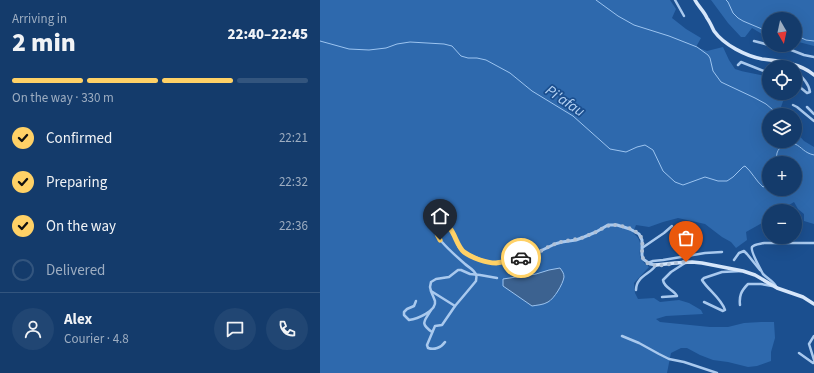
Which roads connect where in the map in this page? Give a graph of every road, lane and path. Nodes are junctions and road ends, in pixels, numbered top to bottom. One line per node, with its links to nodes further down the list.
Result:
1 (675, 0): 3 (street)
2 (695, 0): 8 (main road)
3 (684, 16)
4 (754, 41): 5 (street)
5 (762, 43)
6 (795, 52): 7 (street)
7 (814, 57)
8 (771, 60)
9 (738, 65): 11 (street)
10 (802, 68): 12 (main road)
11 (762, 70)
12 (814, 75)
13 (802, 78): 14 (street)
14 (802, 89)
15 (793, 105): 18 (street)
16 (807, 107): 17 (street)
17 (814, 114)
18 (814, 121)
19 (672, 226): 22 (street)
20 (453, 233): 22 (street); 30 (street)
21 (814, 243): 29 (street)
22 (642, 248): 26 (street)
23 (722, 252): 26 (street)
24 (734, 260): 29 (street)
25 (686, 262): 27 (main road); 28 (main road); 36 (street)
26 (648, 263): 27 (street)
27 (656, 265): 34 (street)
28 (744, 271): 32 (main road); 38 (street)
29 (762, 271): 33 (street)
30 (476, 274): 31 (street); 35 (street); 41 (street)
31 (497, 278)
32 (772, 286): 33 (main road); 40 (street)
33 (777, 288): 39 (main road)
34 (636, 290)
35 (431, 291): 41 (street); 42 (street)
36 (662, 297)
37 (416, 301): 42 (street)
38 (704, 302)
39 (814, 304)
40 (740, 305)
41 (455, 306): 43 (street)
42 (433, 307): 43 (street)
43 (432, 332): 46 (street)
44 (622, 336): 49 (street)
45 (814, 336): 48 (street)
46 (445, 342)
47 (799, 353): 48 (street)
48 (814, 361)
49 (717, 373)

